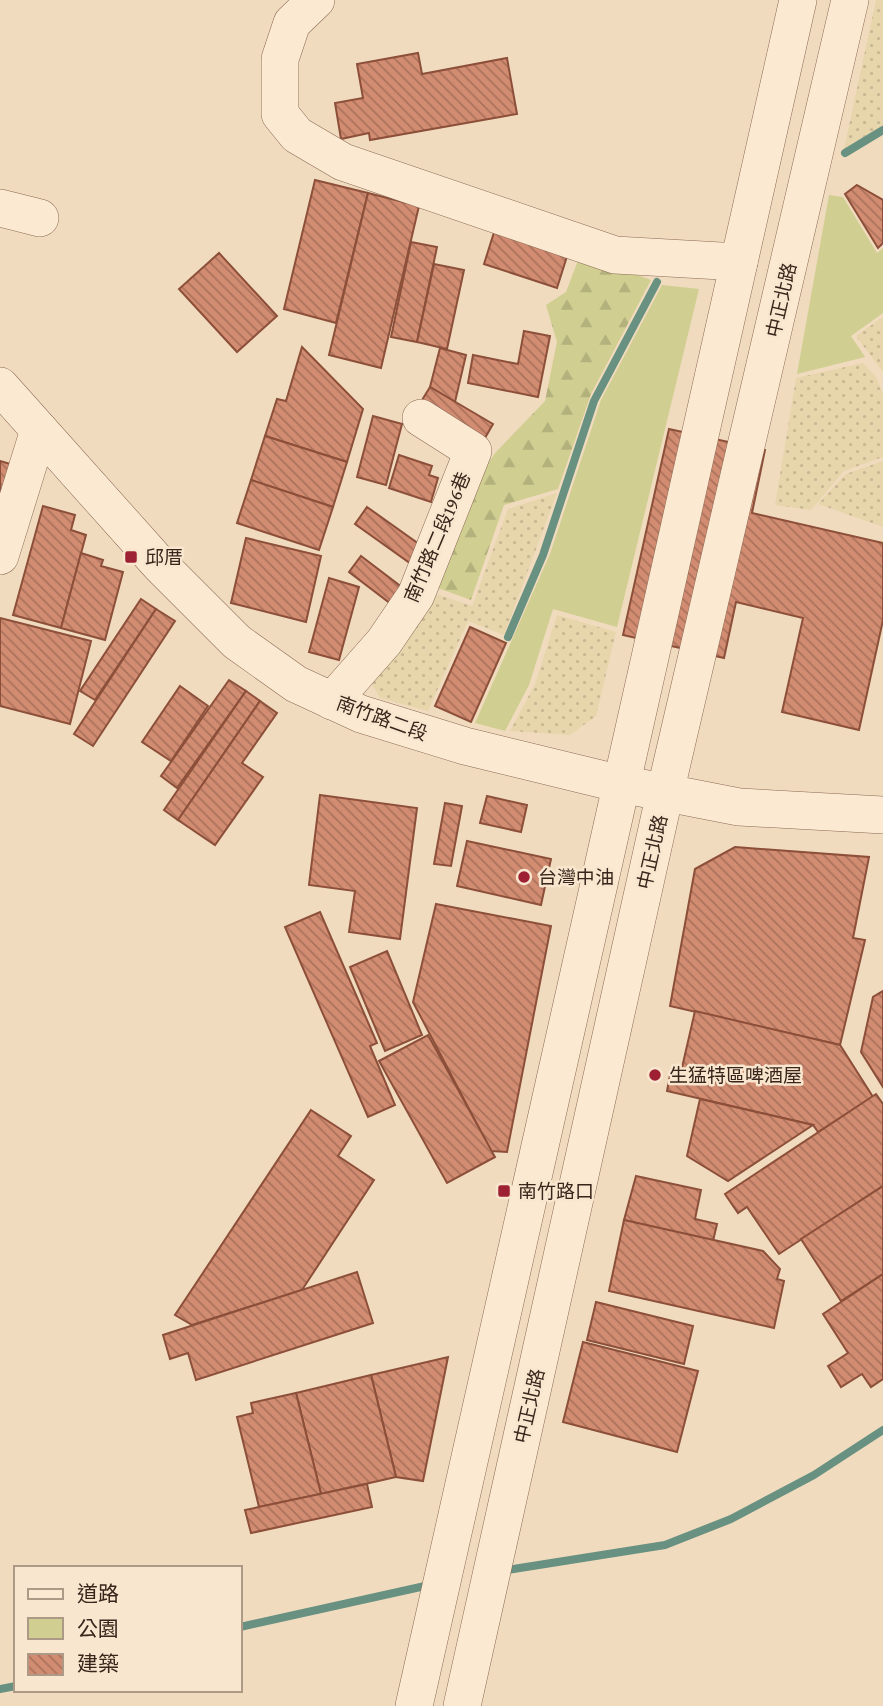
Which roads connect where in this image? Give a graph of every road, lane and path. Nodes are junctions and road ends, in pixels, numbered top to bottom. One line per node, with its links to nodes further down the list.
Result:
1 (316, 0): 6 (street)
2 (798, 0): 6 (street)
3 (850, 0): 13 (street, 中正北路)
4 (0, 208): 5 (street)
5 (40, 218)
6 (739, 262): 12 (street)
7 (0, 386): 9 (street, 南竹路二段)
8 (421, 418): 11 (street, 南竹路二段196巷)
9 (39, 430): 10 (street); 11 (street, 南竹路二段)
10 (0, 556)
11 (332, 701): 12 (street, 南竹路二段)
12 (621, 784): 13 (street, 南竹路二段); 15 (street)
13 (665, 793): 14 (street, 南竹路二段); 16 (street, 中正北路)
14 (883, 815)
15 (414, 1706)
16 (462, 1706)

